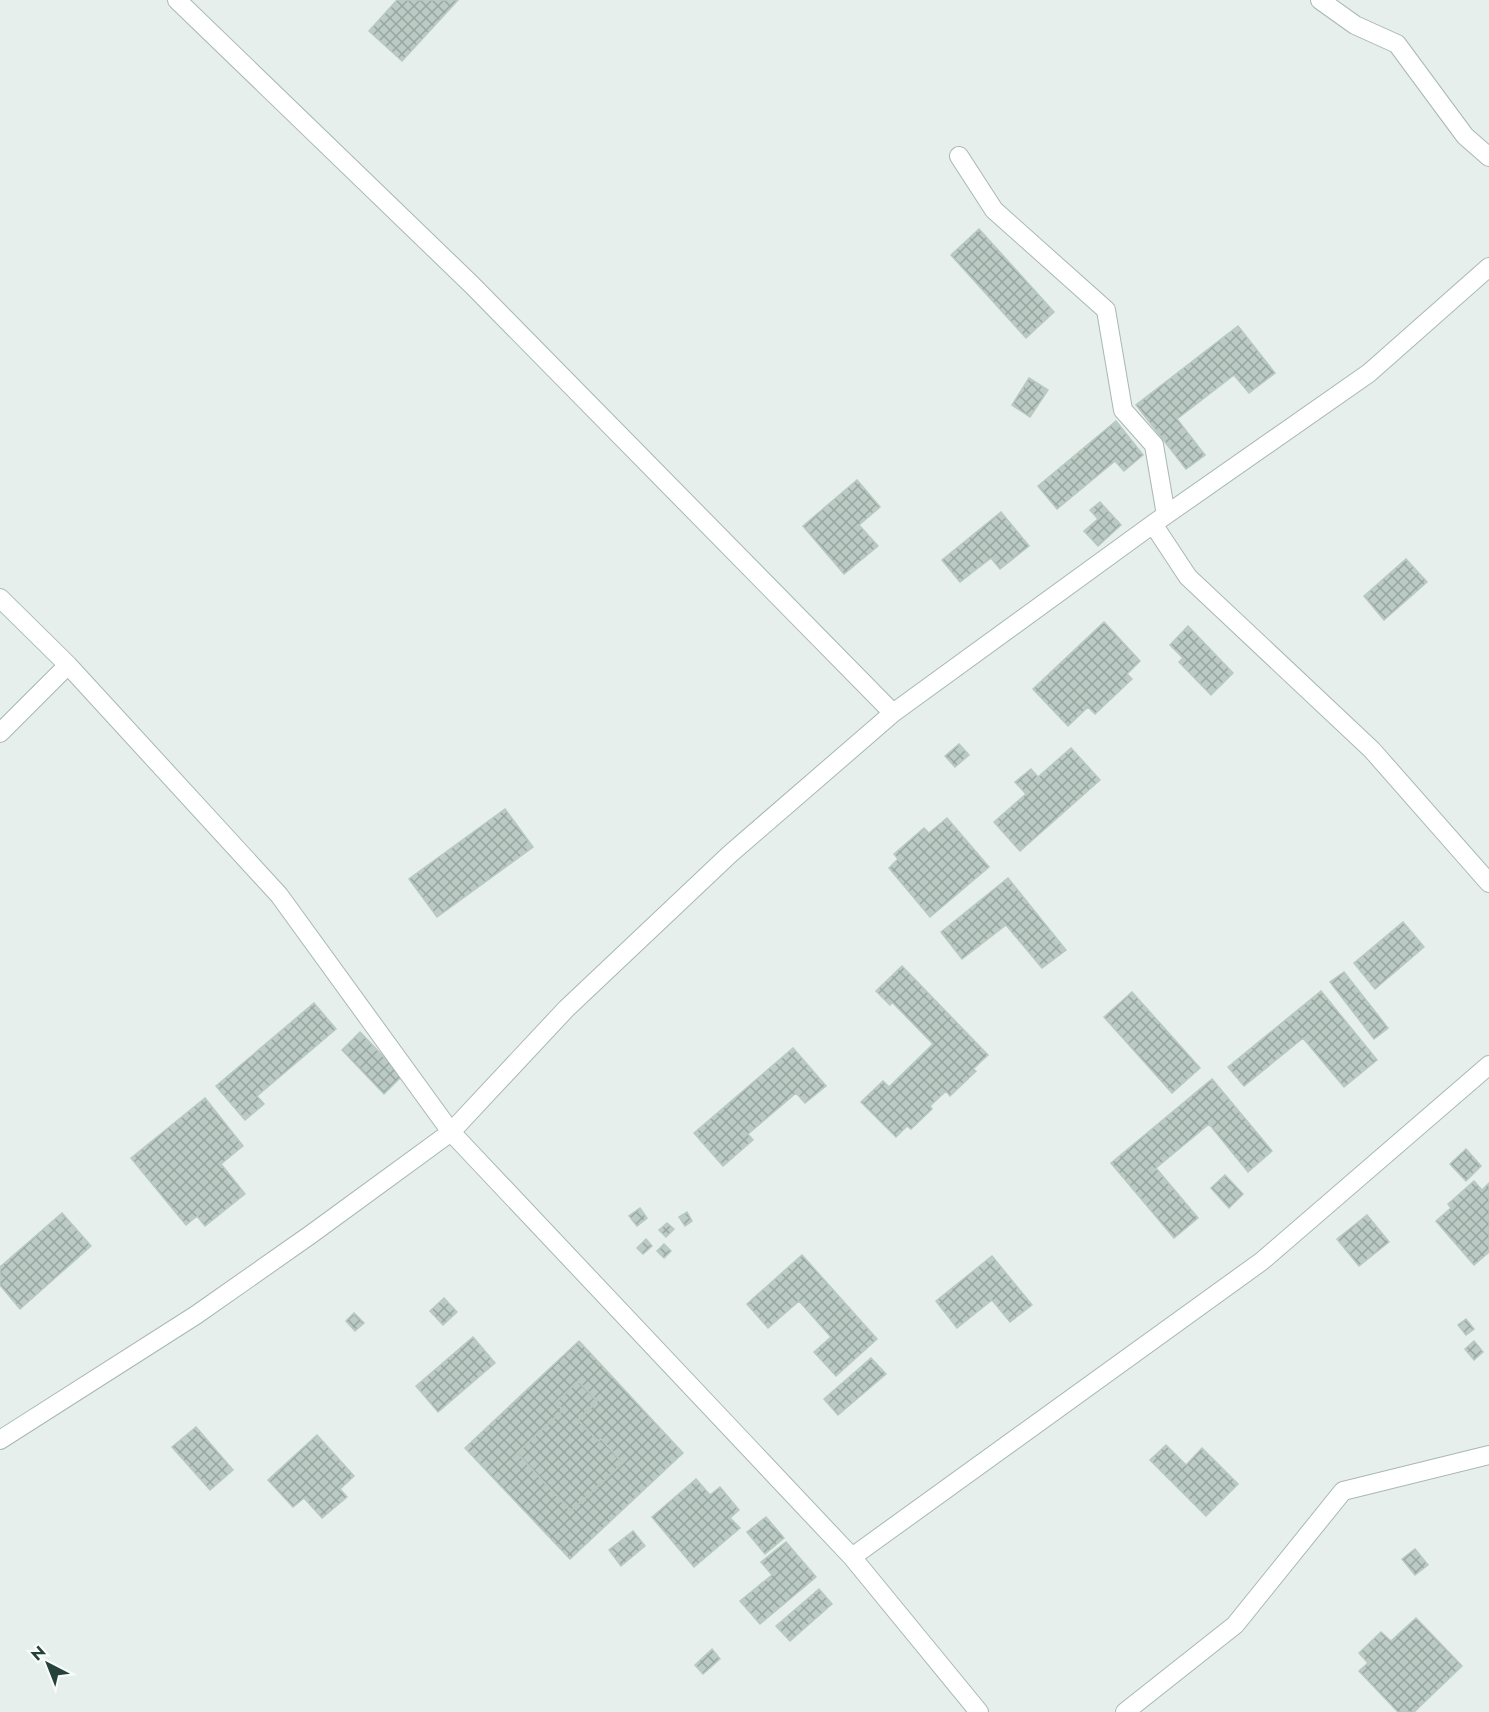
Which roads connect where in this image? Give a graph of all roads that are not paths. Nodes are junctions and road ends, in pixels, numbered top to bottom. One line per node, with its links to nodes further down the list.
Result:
1 (177, 0): 9 (street)
2 (1320, 0): 4 (street)
3 (959, 156): 6 (street)
4 (1489, 157)
5 (1489, 267): 6 (street)
6 (1159, 520): 9 (street); 11 (street)
7 (0, 598): 8 (street)
8 (68, 665): 10 (street); 13 (street)
9 (892, 713): 13 (street)
10 (0, 734)
11 (1489, 883)
12 (1489, 1065): 16 (street)
13 (452, 1132): 14 (street); 16 (street)
14 (0, 1440)
15 (1489, 1455): 18 (street)
16 (852, 1557): 17 (street)
17 (979, 1712)
18 (1125, 1712)

